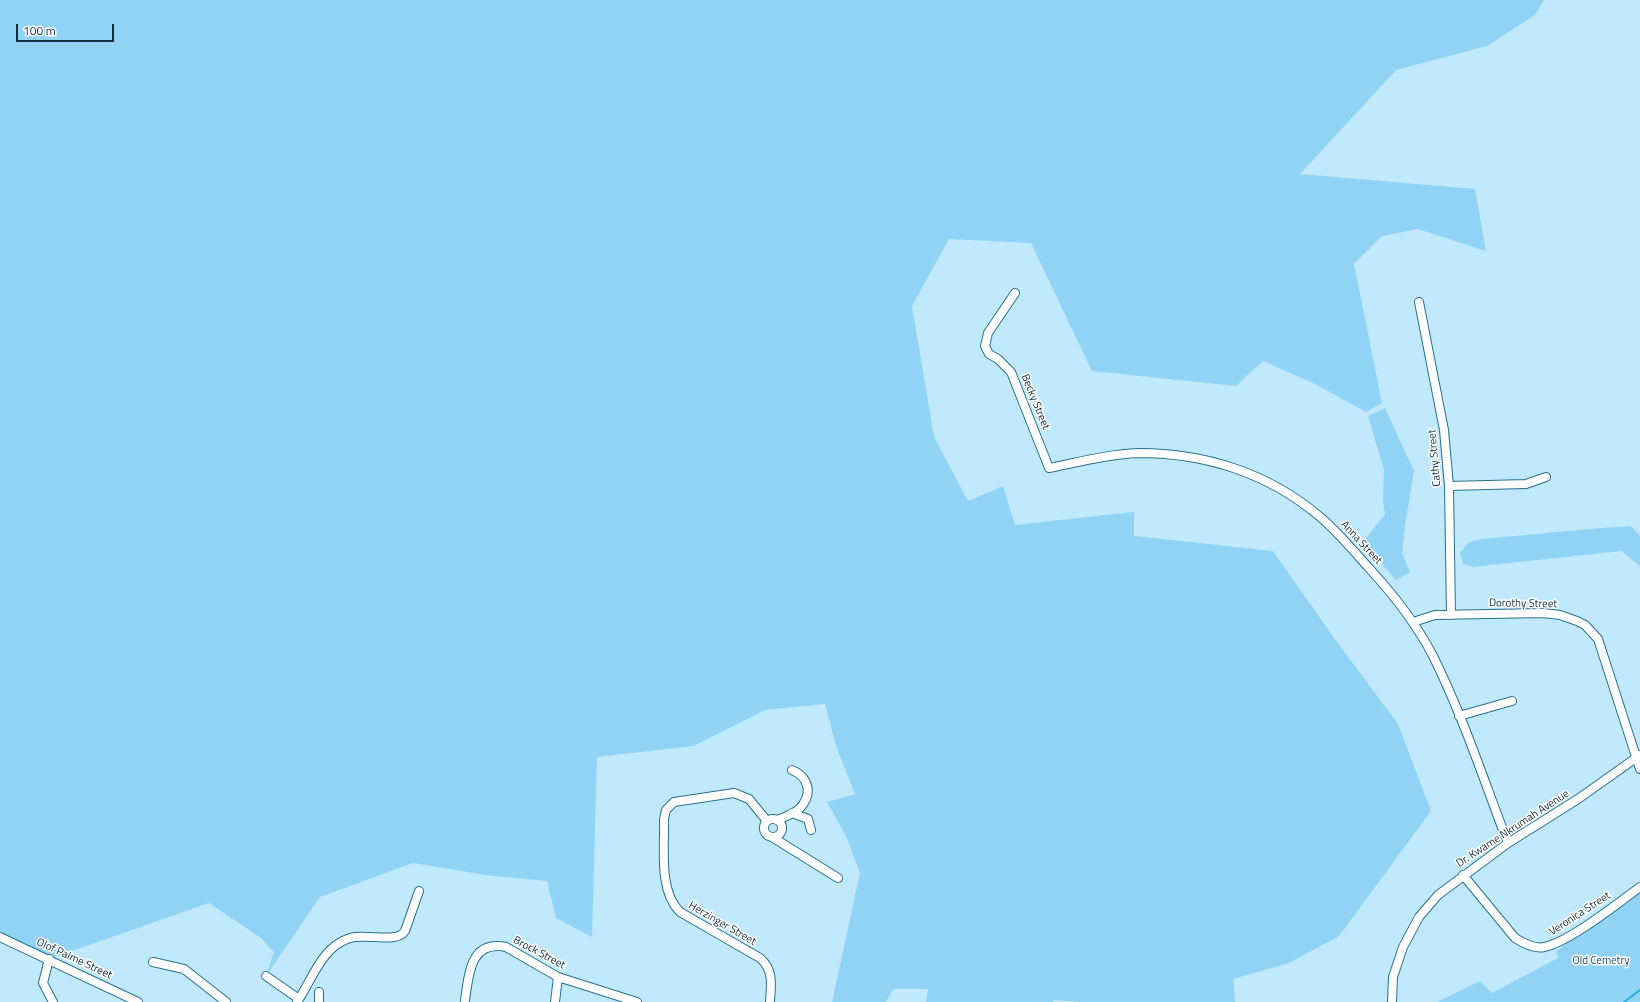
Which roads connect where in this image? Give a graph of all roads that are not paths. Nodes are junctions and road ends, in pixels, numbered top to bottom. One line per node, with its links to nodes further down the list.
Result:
1 (1015, 293): 3 (street, Becky Street)
2 (1419, 302): 5 (street, Cathy Street)
3 (1050, 468): 7 (street, Anna Street)
4 (1546, 477): 5 (street)
5 (1450, 486): 6 (street, Cathy Street)
6 (1451, 615): 7 (street, Dorothy Street); 10 (street, Dorothy Street)
7 (1413, 622): 9 (street, Anna Street)
8 (1512, 701): 9 (street)
9 (1459, 716): 18 (street, Anna Street)
10 (1638, 756): 11 (street); 18 (street, Dr. Kwame Nkrumah Avenue)
11 (1640, 769)
12 (792, 770): 13 (street)
13 (792, 813): 14 (street); 16 (street)
14 (777, 820): 15 (street); 17 (street)
15 (767, 821): 17 (street, Herzinger Street); 38 (street, Herzinger Street)
16 (811, 830)
17 (772, 837): 20 (street)
18 (1508, 843): 19 (street, Dr. Kwame Nkrumah Avenue)
19 (1463, 875): 21 (street, Veronica Street); 39 (street, Dr. Kwame Nkrumah Avenue)
20 (838, 878)
21 (1640, 887)
22 (419, 891): 29 (street)
23 (0, 937): 24 (street, Olof Palme Street)
24 (48, 959): 32 (street); 33 (street, Olof Palme Street)
25 (153, 962): 34 (street)
26 (266, 976): 29 (street)
27 (558, 977): 30 (street, Brock Street); 31 (street, Brock Street); 36 (street)
28 (319, 992): 35 (street)
29 (298, 1000)
30 (465, 1000)
31 (627, 1000): 37 (street, Brock Street)
32 (53, 1002)
33 (138, 1002)
34 (226, 1002)
35 (320, 1002)
36 (555, 1002)
37 (637, 1002)
38 (770, 1002)
39 (1392, 1002)

